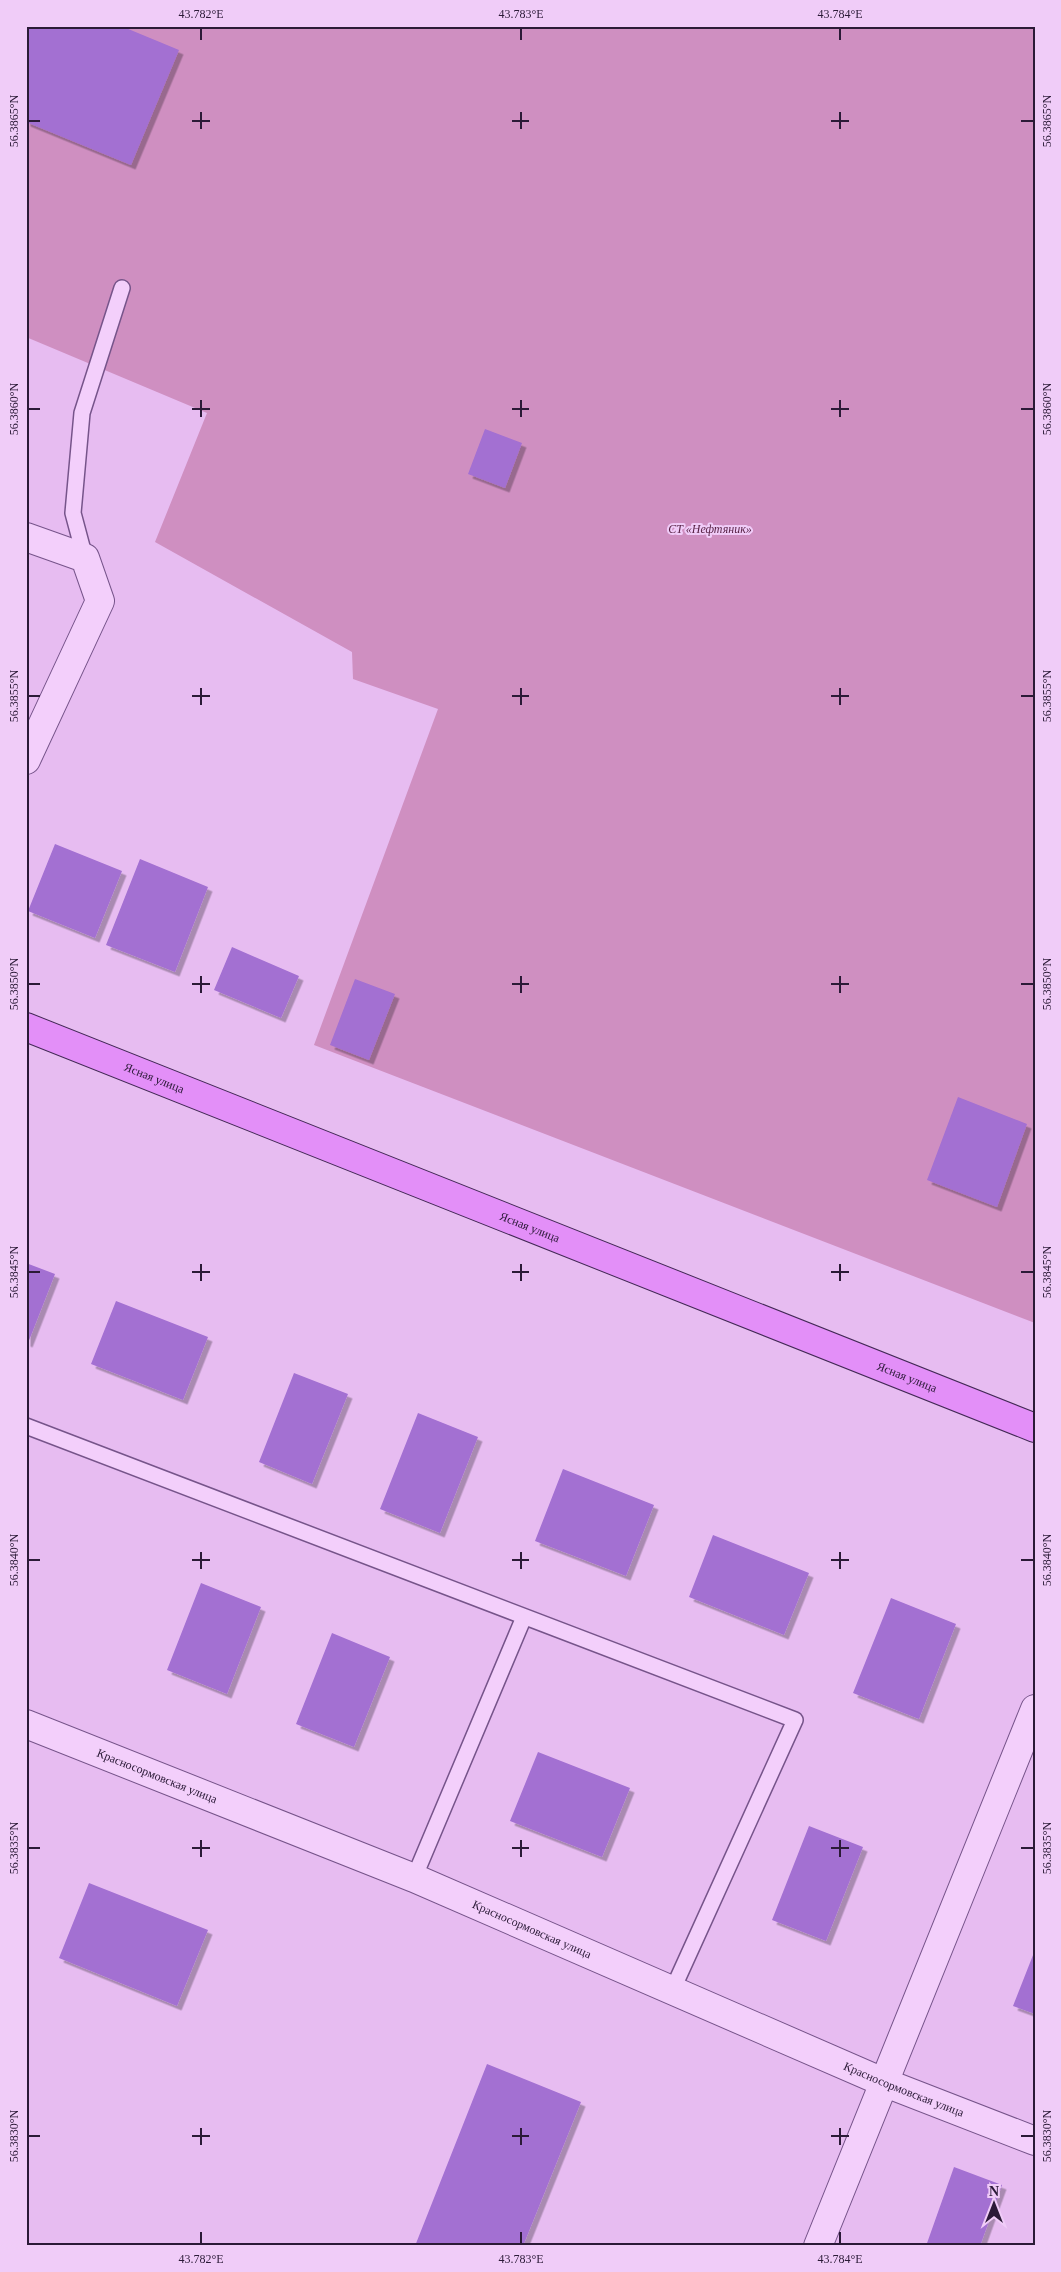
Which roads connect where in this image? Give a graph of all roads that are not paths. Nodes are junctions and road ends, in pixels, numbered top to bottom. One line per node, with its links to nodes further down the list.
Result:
1 (122, 288): 3 (lane)
2 (26, 537): 3 (street)
3 (85, 558): 4 (street)
4 (26, 760)
5 (26, 1027): 7 (main road, Ясная улица)
6 (26, 1426): 8 (lane)
7 (1035, 1428)
8 (524, 1617): 11 (lane); 12 (lane)
9 (1035, 1710): 13 (street)
10 (26, 1724): 11 (street, Красносормовская улица)
11 (414, 1878): 12 (street, Красносормовская улица)
12 (672, 1991): 13 (street, Красносормовская улица)
13 (883, 2082): 14 (street, Красносормовская улица); 15 (street)
14 (1035, 2140)
15 (818, 2246)

